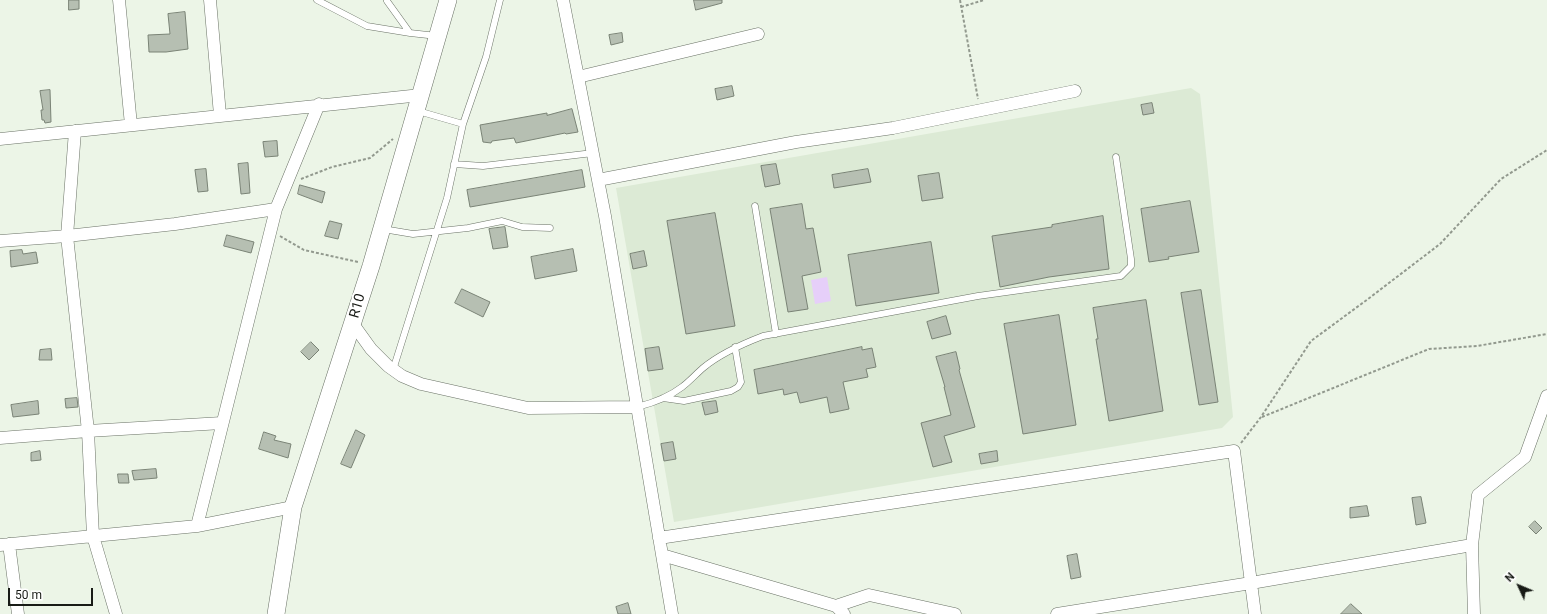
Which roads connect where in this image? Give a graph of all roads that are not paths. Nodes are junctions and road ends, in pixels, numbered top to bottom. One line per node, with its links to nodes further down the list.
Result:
1 (118, 0): 17 (street)
2 (210, 0): 15 (street)
3 (317, 0): 8 (lane)
4 (448, 0): 10 (main road, R10)
5 (500, 0): 16 (lane)
6 (562, 0): 11 (street)
7 (387, 1): 8 (lane)
8 (410, 33): 10 (lane)
9 (758, 34): 11 (street)
10 (439, 36): 13 (main road, R10)
11 (578, 77): 20 (street)
12 (1076, 91): 23 (street)
13 (419, 102): 14 (street); 16 (lane); 27 (main road, R10)
14 (320, 104): 15 (street); 25 (street)
15 (220, 115): 17 (street)
16 (463, 124): 22 (lane)
17 (131, 125): 18 (street)
18 (75, 131): 19 (street); 29 (street)
19 (0, 139)
20 (593, 153): 22 (lane); 23 (street)
21 (1116, 157): 32 (lane)
22 (454, 164): 28 (lane)
23 (598, 180): 37 (street)
24 (755, 206): 32 (lane)
25 (276, 208): 29 (street); 38 (street)
26 (550, 228): 28 (lane)
27 (382, 229): 28 (lane); 31 (main road, R10)
28 (436, 232): 34 (lane)
29 (67, 236): 30 (street); 39 (street)
30 (0, 241)
31 (353, 324): 34 (street); 41 (main road, R10)
32 (776, 334): 33 (lane)
33 (735, 347): 36 (lane); 36 (lane)
34 (393, 370): 37 (street)
35 (1547, 396): 46 (street)
36 (663, 398): 37 (lane)
37 (637, 407): 44 (street)
38 (222, 423): 39 (street); 42 (street)
39 (88, 431): 40 (street); 43 (street)
40 (0, 438)
41 (293, 507): 42 (street); 52 (main road, R10)
42 (197, 526): 43 (street)
43 (93, 536): 45 (street); 51 (street)
44 (659, 538): 47 (street); 48 (street)
45 (4, 544): 50 (street)
46 (1472, 545): 48 (street); 57 (street)
47 (662, 555): 49 (street); 53 (street)
48 (1251, 583): 55 (street); 56 (street)
49 (840, 610): 54 (street)
50 (18, 614)
51 (116, 614)
52 (276, 614)
53 (672, 614)
54 (956, 614)
55 (1057, 614)
56 (1255, 614)
57 (1474, 614)

